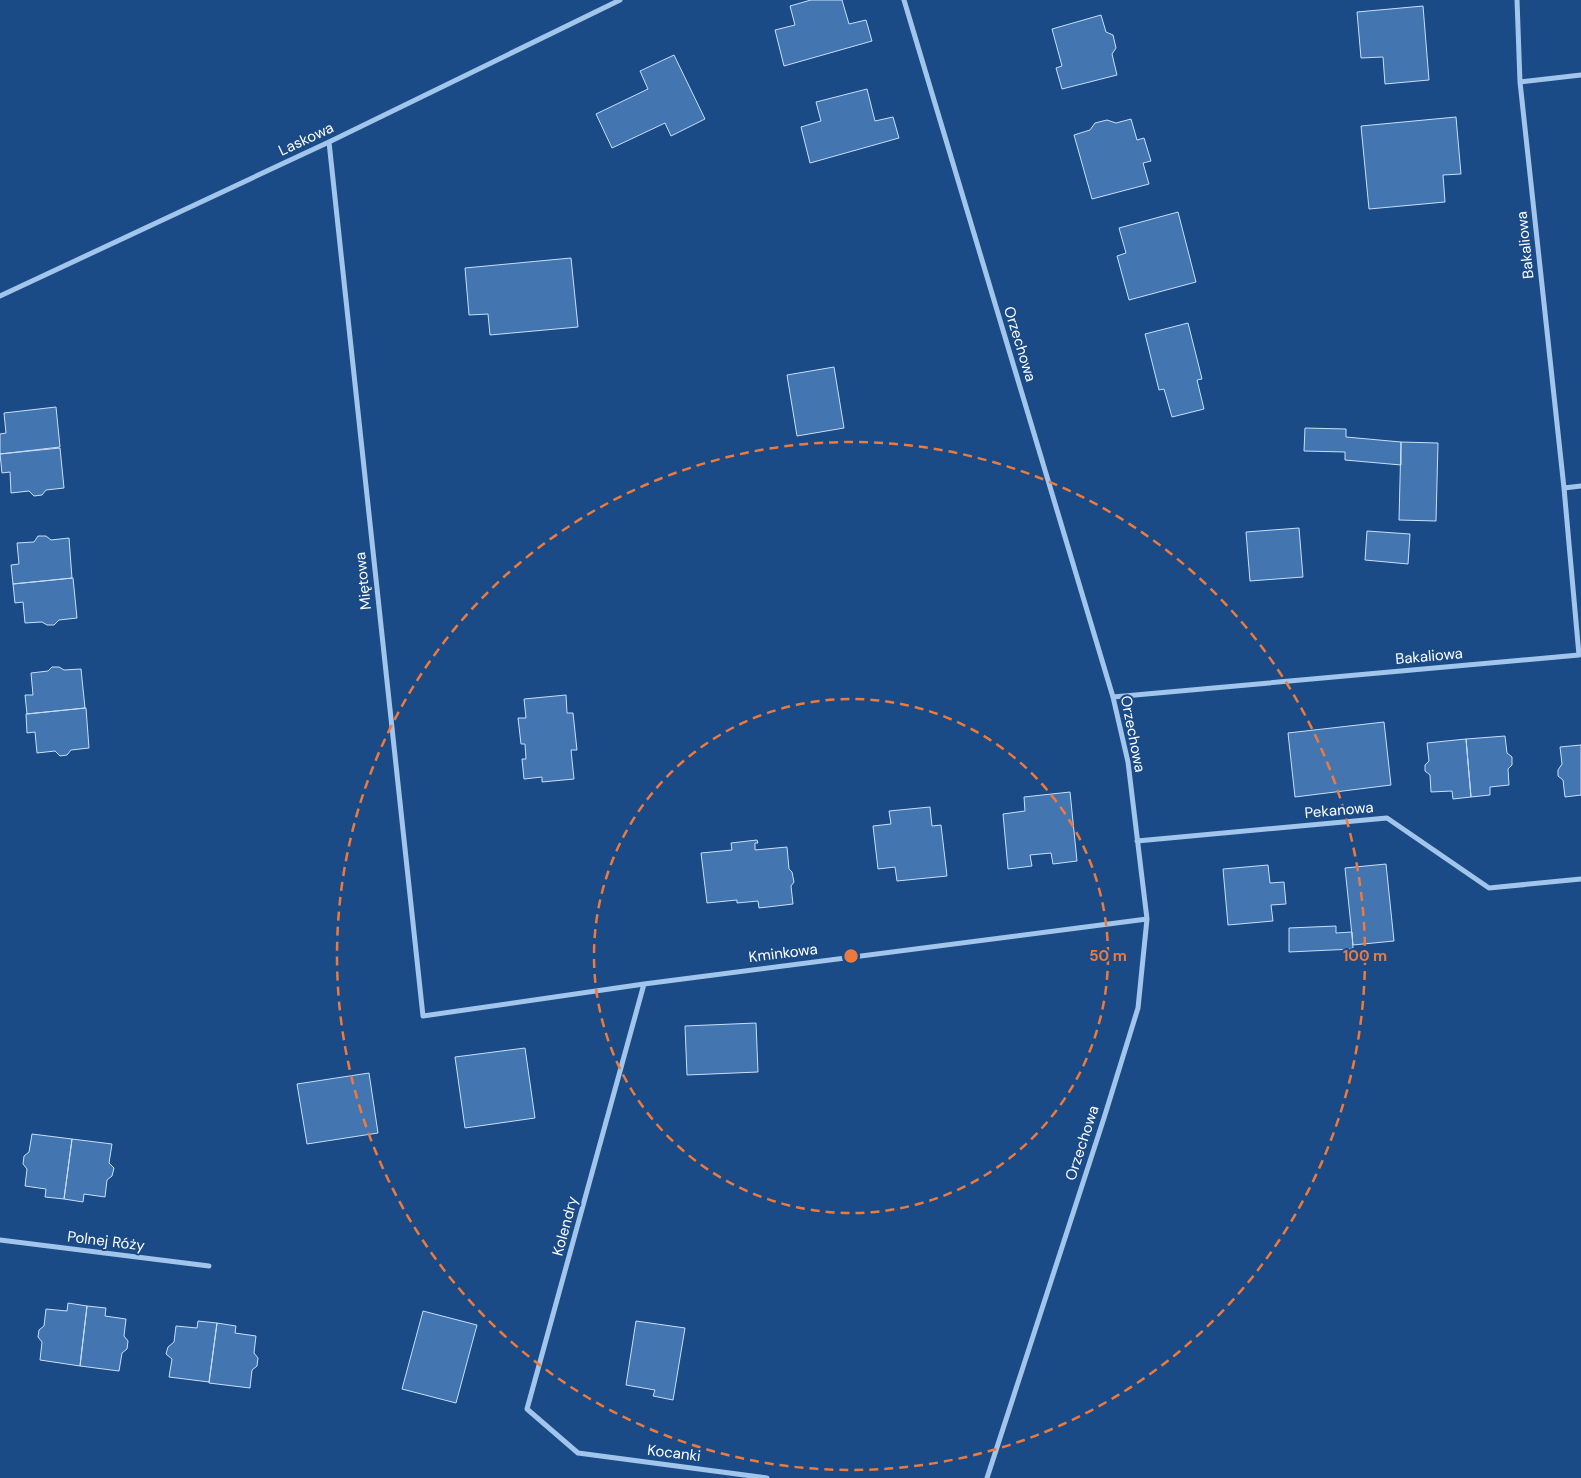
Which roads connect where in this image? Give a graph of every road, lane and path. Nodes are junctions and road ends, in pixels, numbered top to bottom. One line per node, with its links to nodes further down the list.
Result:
1 (620, 0): 6 (street, Laskowa)
2 (904, 0): 10 (street, Orzechowa)
3 (1517, 0): 5 (street, Bakaliowa)
4 (1581, 75): 5 (street)
5 (1520, 82): 9 (street, Bakaliowa)
6 (329, 142): 7 (street, Laskowa); 15 (street, Miętowa)
7 (0, 296)
8 (1581, 486): 9 (street)
9 (1564, 488): 10 (street, Bakaliowa)
10 (1114, 697): 11 (street, Orzechowa)
11 (1137, 841): 12 (street, Pekanowa); 13 (street, Orzechowa)
12 (1581, 879)
13 (1147, 918): 14 (street, Kminkowa); 20 (street, Orzechowa)
14 (644, 984): 15 (street, Kminkowa); 18 (street, Kolendry)
15 (423, 1016)
16 (0, 1240): 17 (street, Polnej Róży)
17 (210, 1266)
18 (578, 1453): 19 (street, Kocanki)
19 (767, 1478)
20 (987, 1478)

